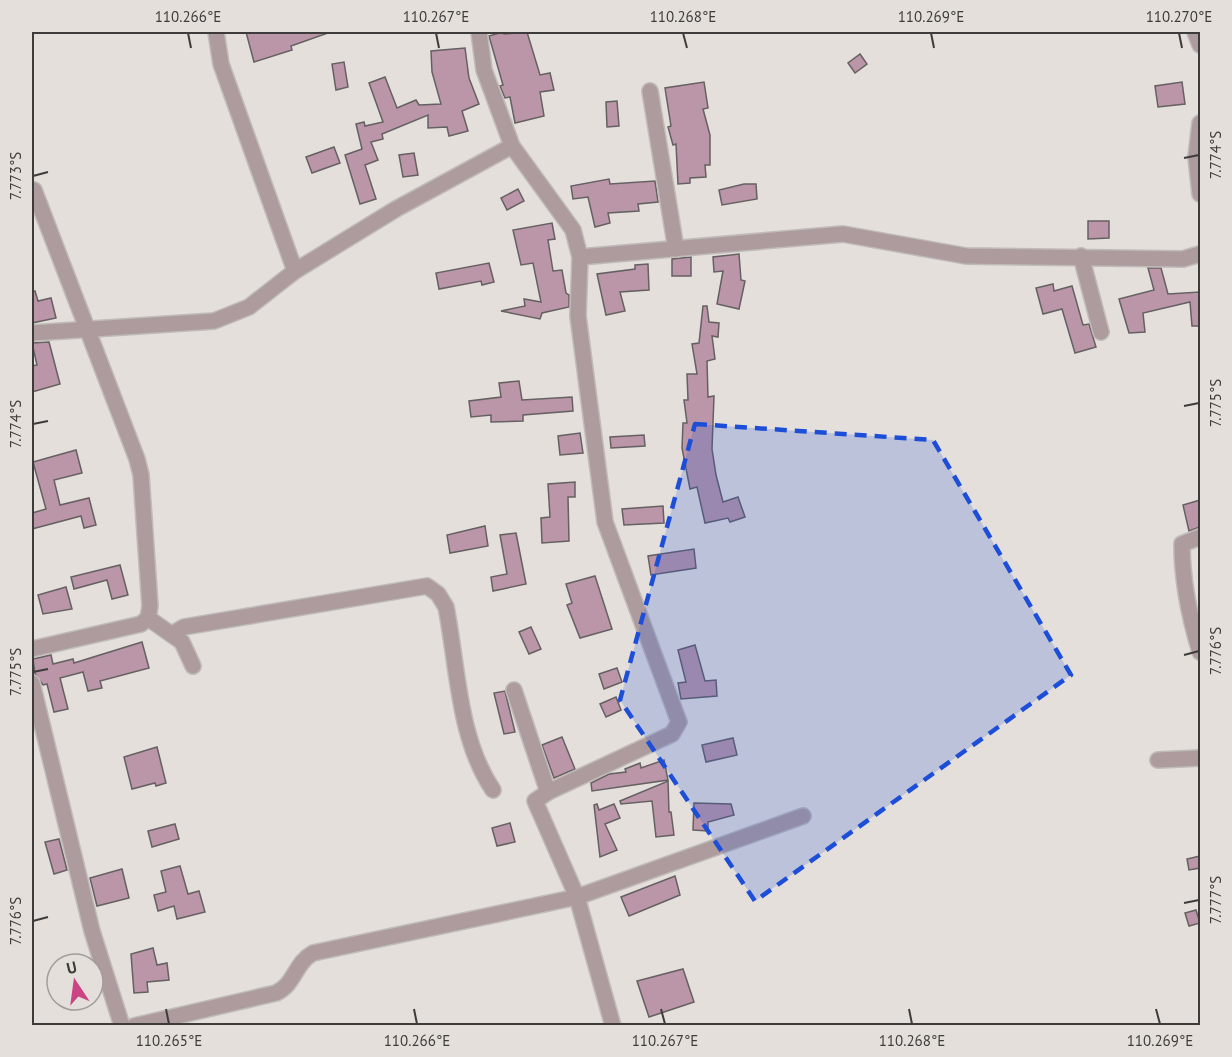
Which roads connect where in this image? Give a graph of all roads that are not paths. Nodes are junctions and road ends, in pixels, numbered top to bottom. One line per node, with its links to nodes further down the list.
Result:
1 (216, 32): 14 (street)
2 (479, 32): 7 (street)
3 (1195, 32): 4 (street)
4 (1200, 45)
5 (650, 91): 10 (street)
6 (1200, 123): 9 (street)
7 (512, 146): 13 (street); 14 (street)
8 (34, 190): 15 (street)
9 (1200, 194)
10 (676, 249): 12 (street); 13 (street)
11 (1200, 254): 12 (street)
12 (1081, 256): 16 (street)
13 (580, 257): 29 (street)
14 (295, 271): 15 (street)
15 (87, 329): 17 (street); 19 (street)
16 (1101, 332)
17 (32, 333)
18 (1200, 537): 22 (street)
19 (148, 618): 20 (street); 21 (street)
20 (172, 634): 23 (street); 28 (street)
21 (32, 649)
22 (1200, 652)
23 (193, 666)
24 (32, 683): 32 (street)
25 (514, 690): 29 (street)
26 (1200, 758): 27 (street)
27 (1158, 760)
28 (494, 790)
29 (548, 792): 31 (street)
30 (803, 816): 31 (street)
31 (577, 897): 33 (street); 34 (street)
32 (122, 1026)
33 (135, 1026)
34 (613, 1026)

